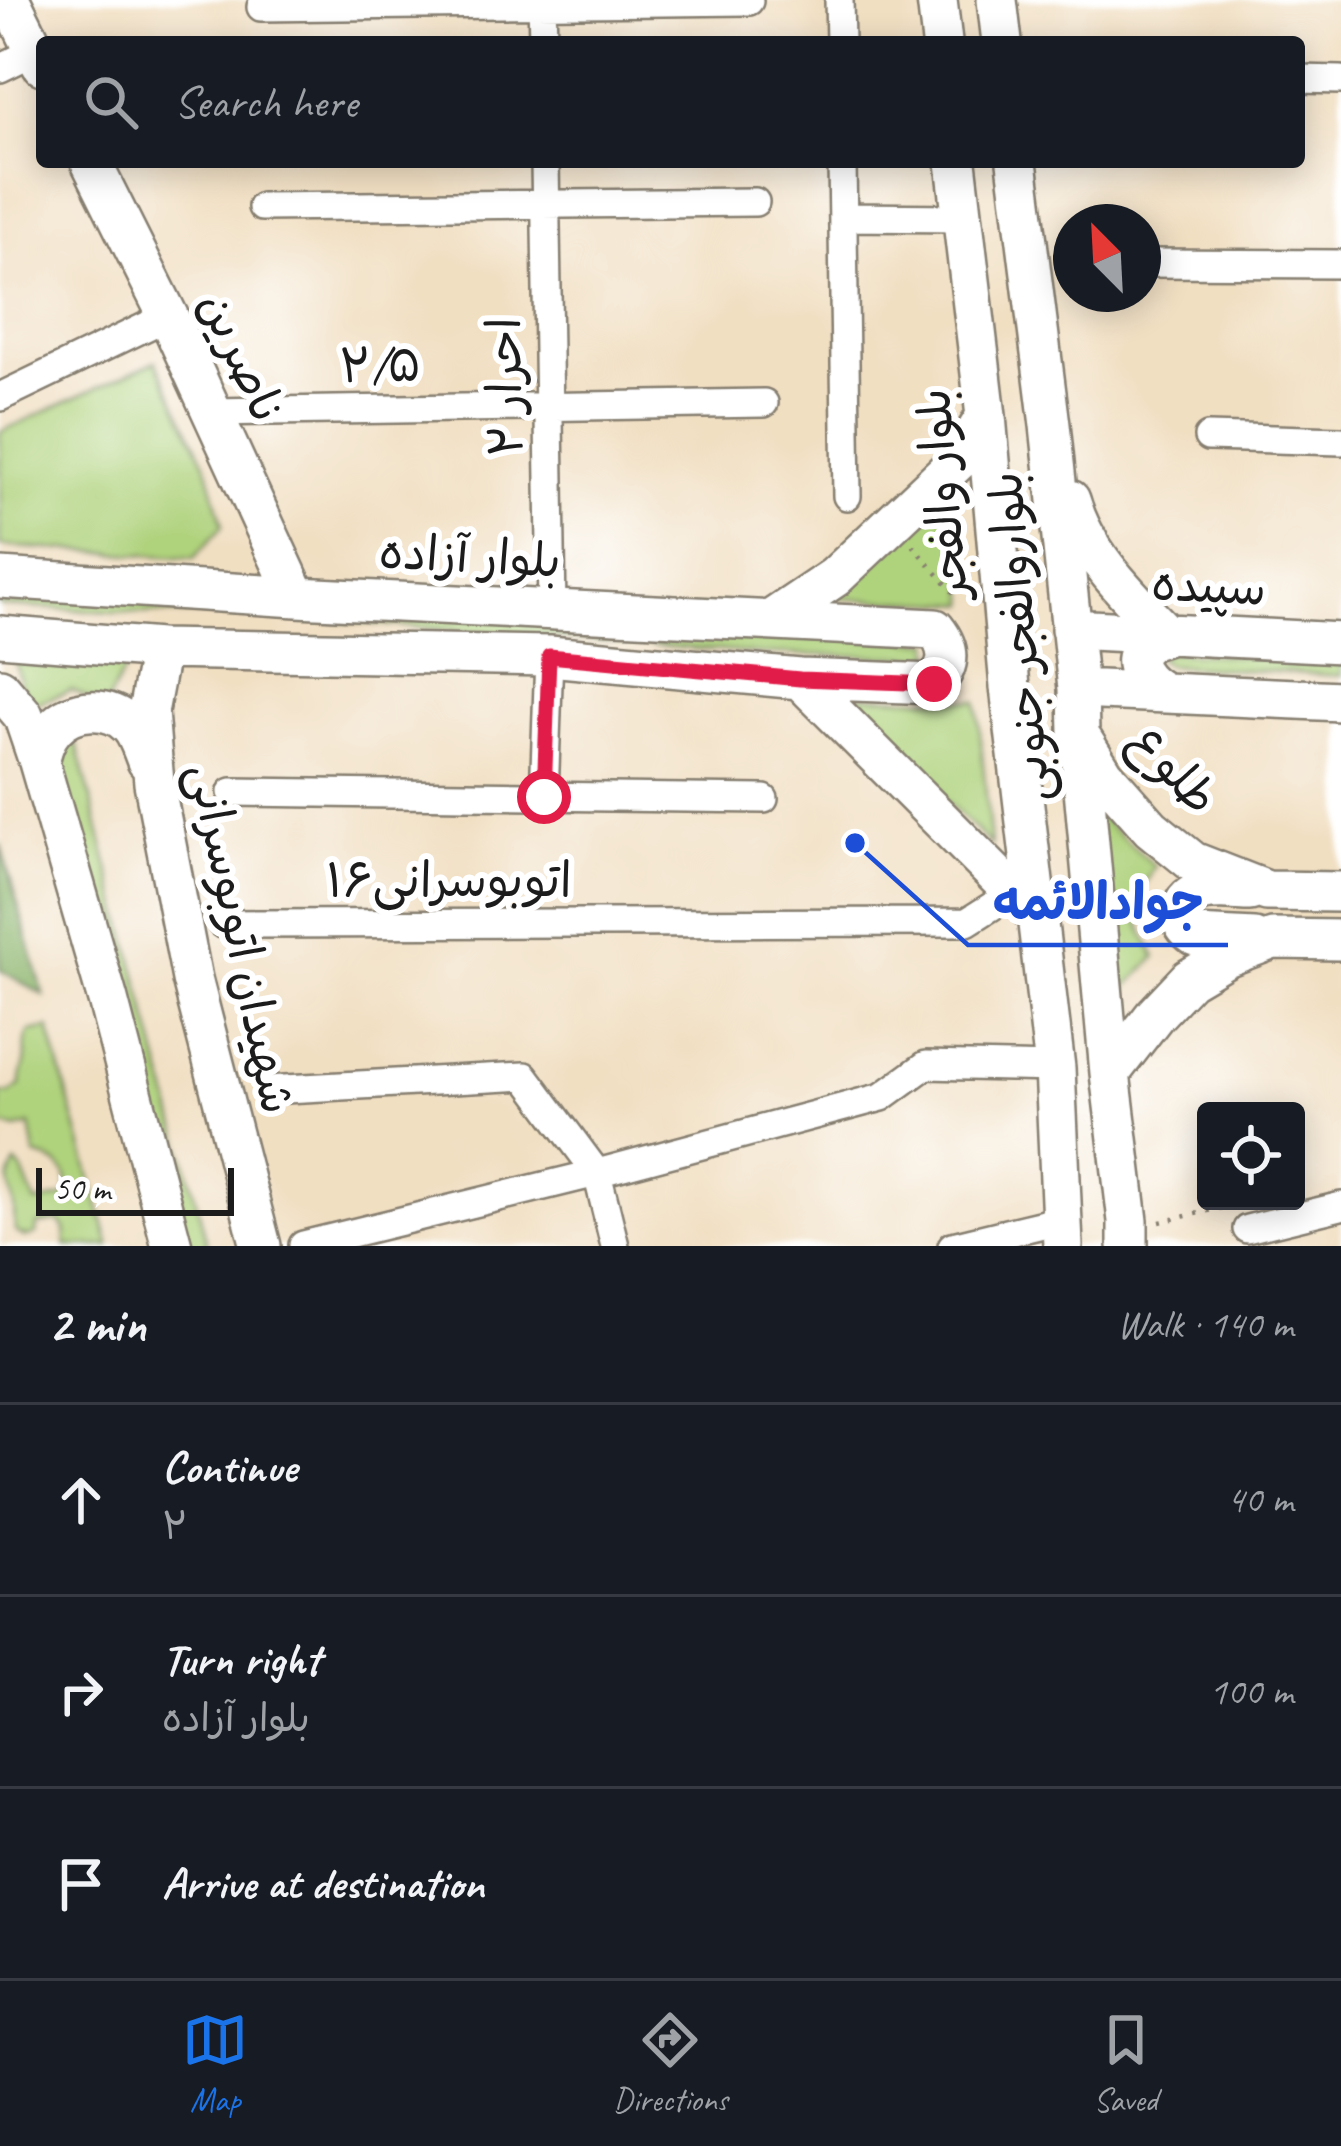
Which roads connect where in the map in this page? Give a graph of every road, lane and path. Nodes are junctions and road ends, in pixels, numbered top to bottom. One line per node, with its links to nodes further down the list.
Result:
1 (10, 0): 12 (main road)
2 (839, 0): 9 (street)
3 (937, 0): 10 (main road)
4 (997, 0): 11 (main road)
5 (749, 1): 6 (street)
6 (542, 2): 7 (street); 8 (street)
7 (261, 7)
8 (543, 36)
9 (840, 36)
10 (941, 36)
11 (1001, 36)
12 (26, 62)
13 (1305, 79): 14 (street)
14 (1341, 80)
15 (94, 168): 27 (main road, ناصرین)
16 (545, 168): 21 (street, ۲ احرار)
17 (842, 168): 23 (street)
18 (957, 168): 24 (main road, بلوار والفجر)
19 (1018, 168): 33 (main road, بلواروالفجر جنوبی)
20 (755, 202): 21 (street)
21 (546, 204): 22 (street); 30 (street, ۲ احرار)
22 (262, 207)
23 (843, 217): 24 (street); 36 (street)
24 (963, 218): 32 (main road, بلوار والفجر)
25 (1161, 263): 26 (street)
26 (1341, 264)
27 (168, 316): 28 (street); 31 (main road, ناصرین)
28 (0, 397)
29 (764, 403): 30 (street, ۲/۵)
30 (549, 406): 31 (street, ۲/۵); 40 (street, ۲ احرار)
31 (213, 412): 39 (main road, ناصرین)
32 (986, 416): 42 (main road); 62 (main road, بلوار والفجر)
33 (1050, 425): 43 (main road, بلواروالفجر جنوبی); 44 (main road)
34 (1208, 437): 35 (street)
35 (1341, 441)
36 (848, 496)
37 (901, 532): 41 (path)
38 (0, 578): 39 (main road, بلوار آزاده)
39 (297, 597): 40 (main road, بلوار آزاده)
40 (552, 610): 42 (main road, بلوار آزاده)
41 (946, 613): 42 (main road, بلوار آزاده); 49 (main road, بلوار آزاده)
42 (770, 620)
43 (1071, 629): 44 (main road, سپیده); 51 (main road, بلواروالفجر جنوبی)
44 (1167, 635): 46 (main road, سپیده); 52 (main road)
45 (0, 636): 47 (main road, بلوار آزاده)
46 (1341, 644)
47 (160, 649): 48 (main road, بلوار آزاده); 56 (main road, شهیدان اتوبوسرانی)
48 (549, 656): 49 (main road, بلوار آزاده); 58 (street)
49 (800, 679): 62 (main road)
50 (0, 688): 55 (main road)
51 (1078, 688): 52 (main road); 54 (main road, بلواروالفجر جنوبی)
52 (1164, 693): 53 (main road)
53 (1341, 701)
54 (1079, 734): 60 (main road, طلوع); 67 (main road, بلواروالفجر جنوبی)
55 (39, 762): 56 (main road); 74 (main road)
56 (154, 783): 75 (main road, شهیدان اتوبوسرانی)
57 (232, 792): 58 (street)
58 (544, 797): 59 (street)
59 (764, 799)
60 (1267, 891): 61 (main road, طلوع); 64 (main road)
61 (1341, 892)
62 (1024, 904): 63 (street, اتوبوسرانی۱۶); 66 (main road, بلوار والفجر)
63 (222, 924)
64 (1273, 939): 65 (main road); 67 (main road)
65 (1341, 940)
66 (1054, 1067): 69 (street); 72 (main road, بلوار والفجر)
67 (1110, 1073): 73 (main road, بلواروالفجر جنوبی)
68 (268, 1090): 69 (street)
69 (597, 1173): 76 (street); 77 (street)
70 (1341, 1206): 71 (street)
71 (1247, 1229): 73 (path)
72 (1063, 1233): 78 (street)
73 (1128, 1238)
74 (172, 1246)
75 (261, 1246)
76 (303, 1246)
77 (616, 1246)
78 (952, 1246)

